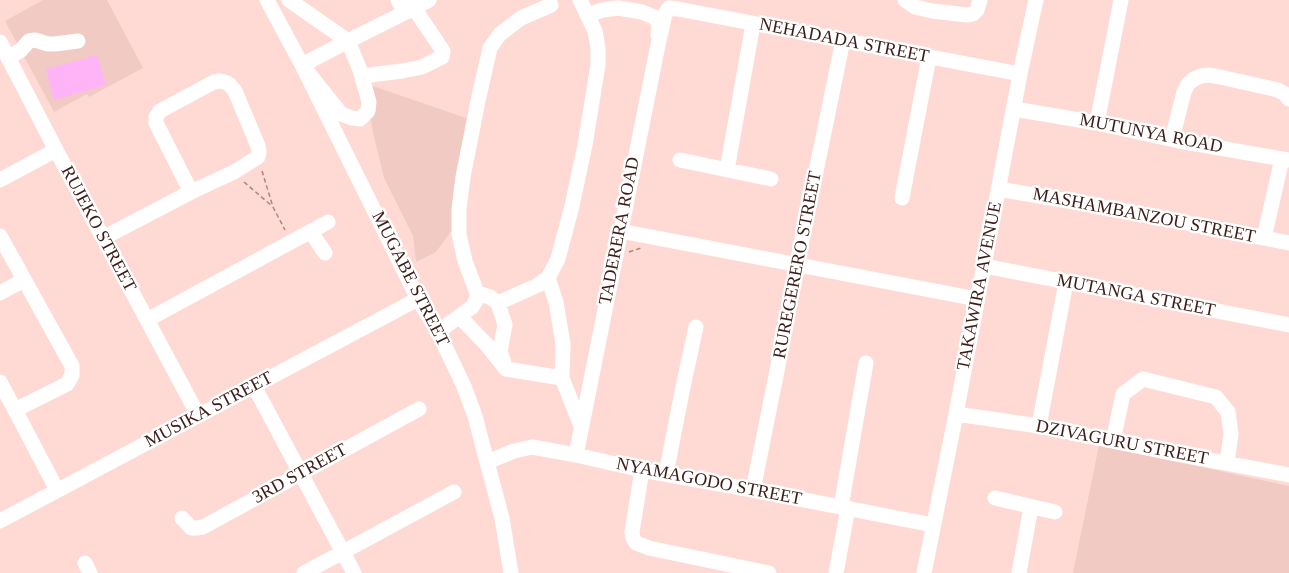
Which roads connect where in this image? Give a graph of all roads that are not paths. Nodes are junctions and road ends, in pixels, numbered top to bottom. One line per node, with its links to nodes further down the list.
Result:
1 (267, 0): 22 (street, MUGABE STREET)
2 (289, 0): 17 (street)
3 (398, 0): 11 (street)
4 (429, 0): 11 (street)
5 (580, 0): 13 (street)
6 (905, 0): 7 (street)
7 (980, 0)
8 (1036, 0): 23 (street, TAKAWIRA AVENUE)
9 (1121, 0): 27 (street)
10 (550, 2): 51 (street)
11 (414, 8): 17 (street); 24 (street)
12 (669, 8): 14 (street, NEHADADA STREET); 19 (street, TADERERA ROAD)
13 (587, 15): 19 (street); 48 (street)
14 (753, 24): 15 (street, NEHADADA STREET); 32 (street)
15 (843, 40): 20 (street, NEHADADA STREET); 46 (street, RUREGERERO STREET)
16 (78, 41): 21 (street)
17 (348, 41): 22 (street); 24 (street)
18 (0, 42): 21 (street, RUJEKO STREET)
19 (658, 45): 39 (street, TADERERA ROAD)
20 (929, 57): 23 (street, NEHADADA STREET); 37 (street)
21 (8, 58): 29 (street, RUJEKO STREET)
22 (302, 65): 24 (street); 53 (street, MUGABE STREET)
23 (1020, 74): 26 (street, TAKAWIRA AVENUE)
24 (362, 76)
25 (1289, 99): 28 (street)
26 (1014, 109): 27 (street, MUTUNYA ROAD); 35 (street, TAKAWIRA AVENUE)
27 (1097, 123): 28 (street, MUTUNYA ROAD)
28 (1172, 139): 30 (street, MUTUNYA ROAD)
29 (56, 150): 34 (street); 42 (street, RUJEKO STREET)
30 (1287, 156): 43 (street)
31 (680, 160): 32 (street)
32 (727, 170): 33 (street)
33 (771, 178)
34 (0, 180)
35 (999, 189): 43 (street, MASHAMBANZOU STREET); 47 (street, TAKAWIRA AVENUE)
36 (190, 192): 36 (street); 42 (street)
37 (902, 198)
38 (328, 222): 40 (street)
39 (620, 231): 46 (street); 70 (street, TADERERA ROAD)
40 (311, 232): 45 (street); 57 (street)
41 (0, 236): 49 (street)
42 (103, 238): 57 (street, RUJEKO STREET)
43 (1264, 238): 44 (street, MASHAMBANZOU STREET)
44 (1289, 243)
45 (325, 253)
46 (797, 264): 54 (street); 81 (street, RUREGERERO STREET)
47 (984, 266): 50 (street, MUTANGA STREET); 54 (street, TAKAWIRA AVENUE)
48 (548, 278): 55 (street); 63 (street)
49 (24, 280): 52 (street); 67 (street)
50 (1066, 282): 58 (street, MUTANGA STREET); 71 (street)
51 (477, 292): 55 (street); 56 (street)
52 (0, 293)
53 (418, 298): 60 (street, MUGABE STREET); 65 (street, MUSIKA STREET)
54 (977, 299): 68 (street, TAKAWIRA AVENUE)
55 (498, 303): 62 (street)
56 (459, 317): 60 (street); 62 (street)
57 (147, 320): 69 (street, RUJEKO STREET)
58 (1289, 325)
59 (696, 327): 78 (street)
60 (438, 332): 74 (street, MUGABE STREET)
61 (866, 363): 84 (street)
62 (506, 369): 63 (street)
63 (562, 378): 70 (street)
64 (0, 382): 67 (street)
65 (254, 386): 69 (street, MUSIKA STREET); 77 (street)
66 (419, 409): 77 (street, 3RD STREET)
67 (15, 410): 80 (street)
68 (956, 414): 71 (street, DZIVAGURU STREET); 89 (street, TAKAWIRA AVENUE)
69 (198, 415): 80 (street, MUSIKA STREET)
70 (581, 426): 73 (street, TADERERA ROAD)
71 (1039, 426): 72 (street, DZIVAGURU STREET)
72 (1113, 441): 75 (street, DZIVAGURU STREET); 75 (street)
73 (576, 455): 74 (street, NYAMAGODO STREET); 76 (street, NYAMAGODO STREET)
74 (487, 462): 93 (street, MUGABE STREET)
75 (1227, 464): 79 (street, DZIVAGURU STREET)
76 (642, 470): 78 (street, NYAMAGODO STREET); 94 (street)
77 (301, 473): 87 (street, 3RD STREET); 90 (street)
78 (666, 474): 81 (street, NYAMAGODO STREET)
79 (1289, 474)
80 (57, 490): 88 (street, MUSIKA STREET)
81 (753, 490): 84 (street, NYAMAGODO STREET)
82 (454, 492): 90 (street)
83 (994, 498): 85 (street)
84 (844, 507): 89 (street, NYAMAGODO STREET); 95 (street)
85 (1031, 507): 86 (street); 97 (street)
86 (1055, 512)
87 (182, 518)
88 (0, 521)
89 (933, 525): 96 (street, TAKAWIRA AVENUE)
90 (344, 553): 91 (street); 92 (street)
91 (304, 573)
92 (354, 573)
93 (511, 573)
94 (769, 573)
95 (836, 573)
96 (924, 573)
97 (1019, 573)

